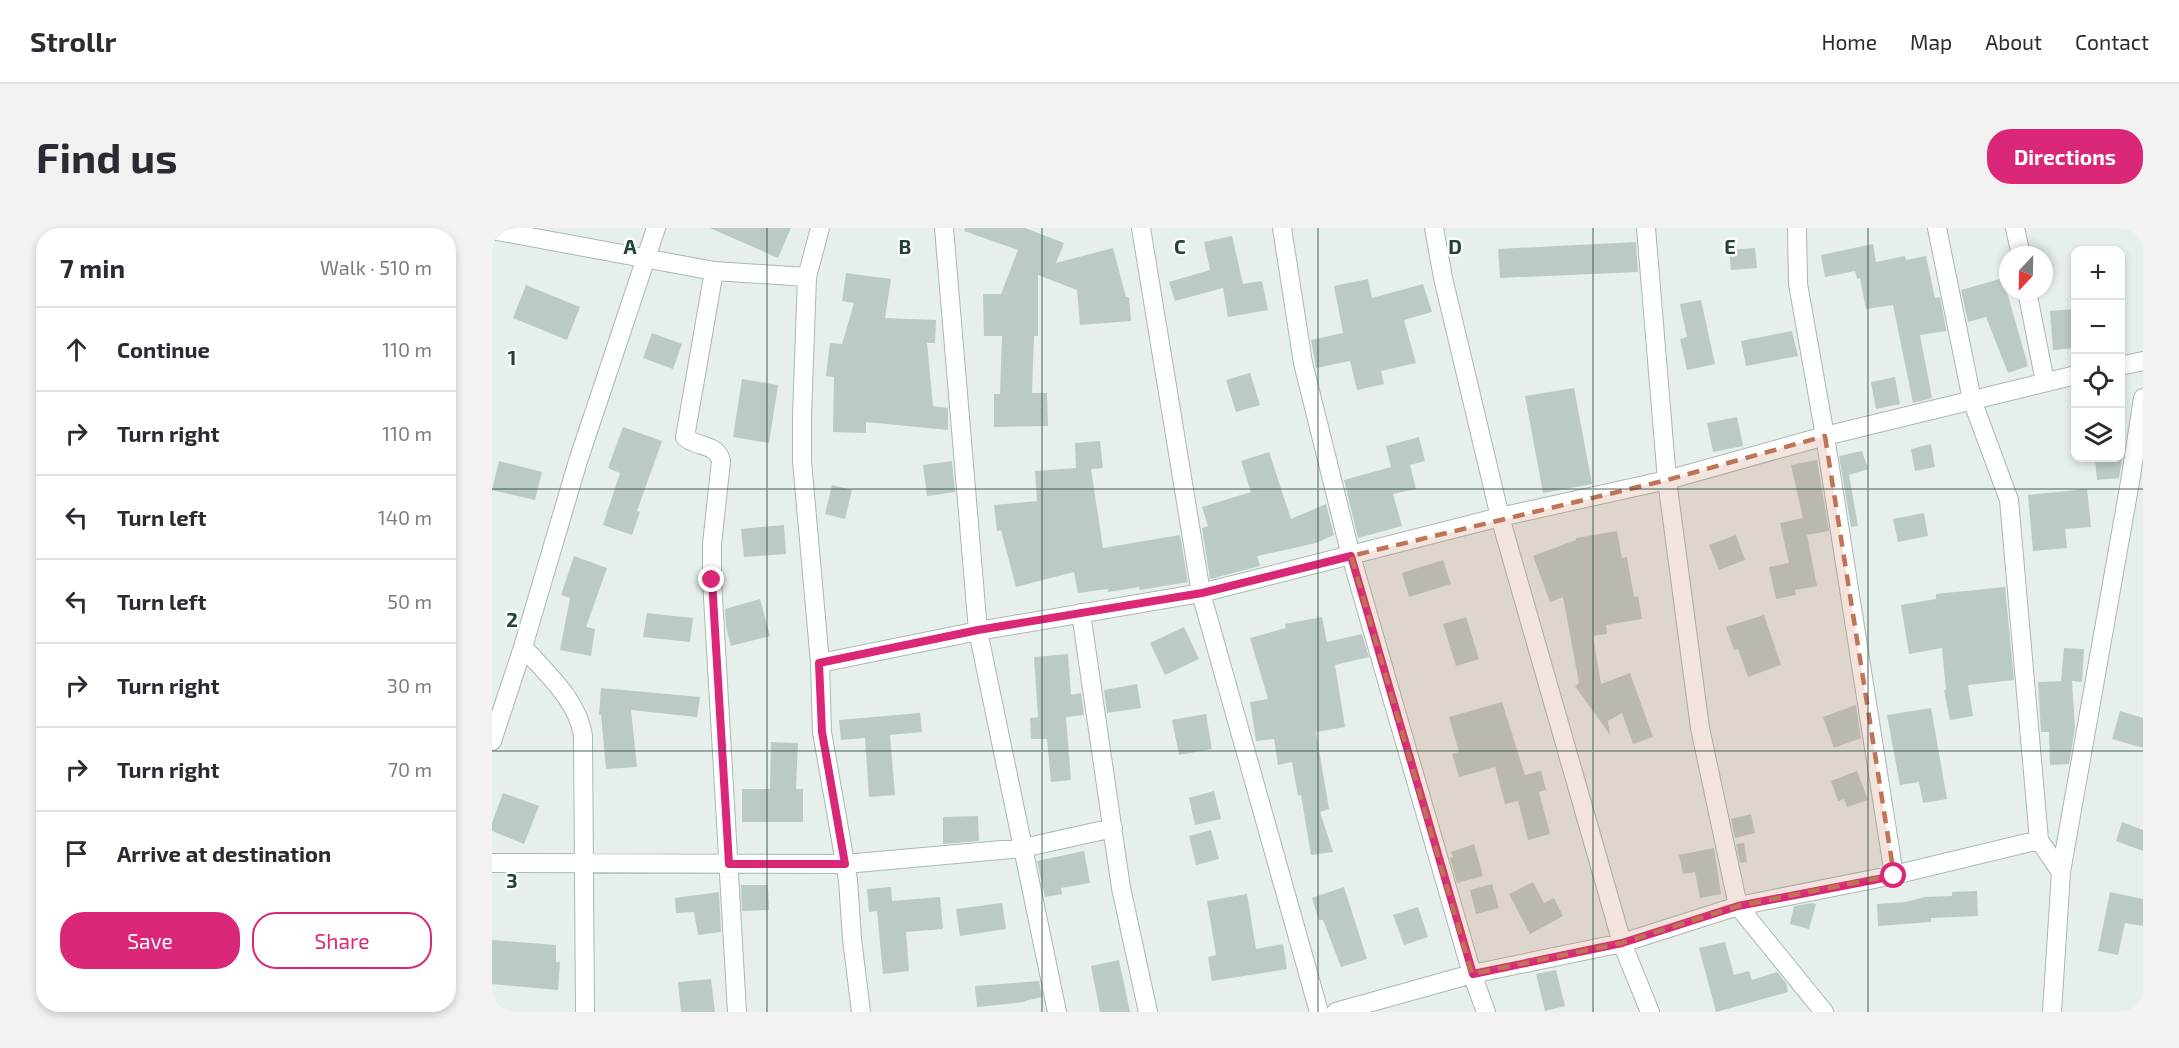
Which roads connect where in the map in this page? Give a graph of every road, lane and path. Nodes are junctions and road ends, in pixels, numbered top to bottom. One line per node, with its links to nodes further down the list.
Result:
1 (656, 228): 13 (street)
2 (820, 228): 15 (street)
3 (944, 228): 29 (street)
4 (1141, 228): 27 (street)
5 (1282, 228): 26 (street)
6 (1434, 228): 25 (street)
7 (1646, 228): 24 (street)
8 (1797, 228): 23 (street)
9 (1937, 228): 22 (street)
10 (2015, 228): 12 (street)
11 (492, 230): 13 (street)
12 (2018, 246)
13 (645, 259): 14 (street); 30 (street)
14 (714, 271): 15 (street); 38 (street)
15 (807, 277): 31 (street)
16 (2029, 300): 20 (street)
17 (2143, 361): 18 (street)
18 (2125, 365)
19 (2071, 376): 20 (street)
20 (2044, 382): 22 (street)
21 (2143, 398): 40 (street)
22 (1972, 400): 23 (street); 34 (street)
23 (1825, 436): 24 (street); 41 (street)
24 (1667, 480): 25 (street); 42 (street)
25 (1500, 517): 26 (street); 43 (street)
26 (1351, 556): 27 (street); 44 (street)
27 (1202, 593): 28 (street); 50 (street)
28 (1081, 613): 29 (street); 33 (street)
29 (978, 630): 31 (street); 35 (street)
30 (523, 646): 32 (street); 37 (street)
31 (819, 663): 39 (street)
32 (492, 741)
33 (1113, 828): 35 (street); 49 (street)
34 (2038, 840): 40 (street); 41 (street)
35 (1023, 848): 39 (street); 48 (street)
36 (492, 863): 37 (street)
37 (584, 864): 38 (street); 45 (street)
38 (729, 864): 39 (street); 46 (street)
39 (845, 864): 47 (street)
40 (2061, 872): 55 (street)
41 (1894, 876): 42 (street)
42 (1738, 906): 43 (street); 54 (street)
43 (1622, 943): 44 (street); 53 (street)
44 (1473, 974): 51 (street); 52 (street)
45 (585, 1012)
46 (738, 1012)
47 (861, 1012)
48 (1057, 1012)
49 (1148, 1012)
50 (1319, 1012)
51 (1336, 1012)
52 (1486, 1012)
53 (1650, 1012)
54 (1824, 1012)
55 (2052, 1012)

